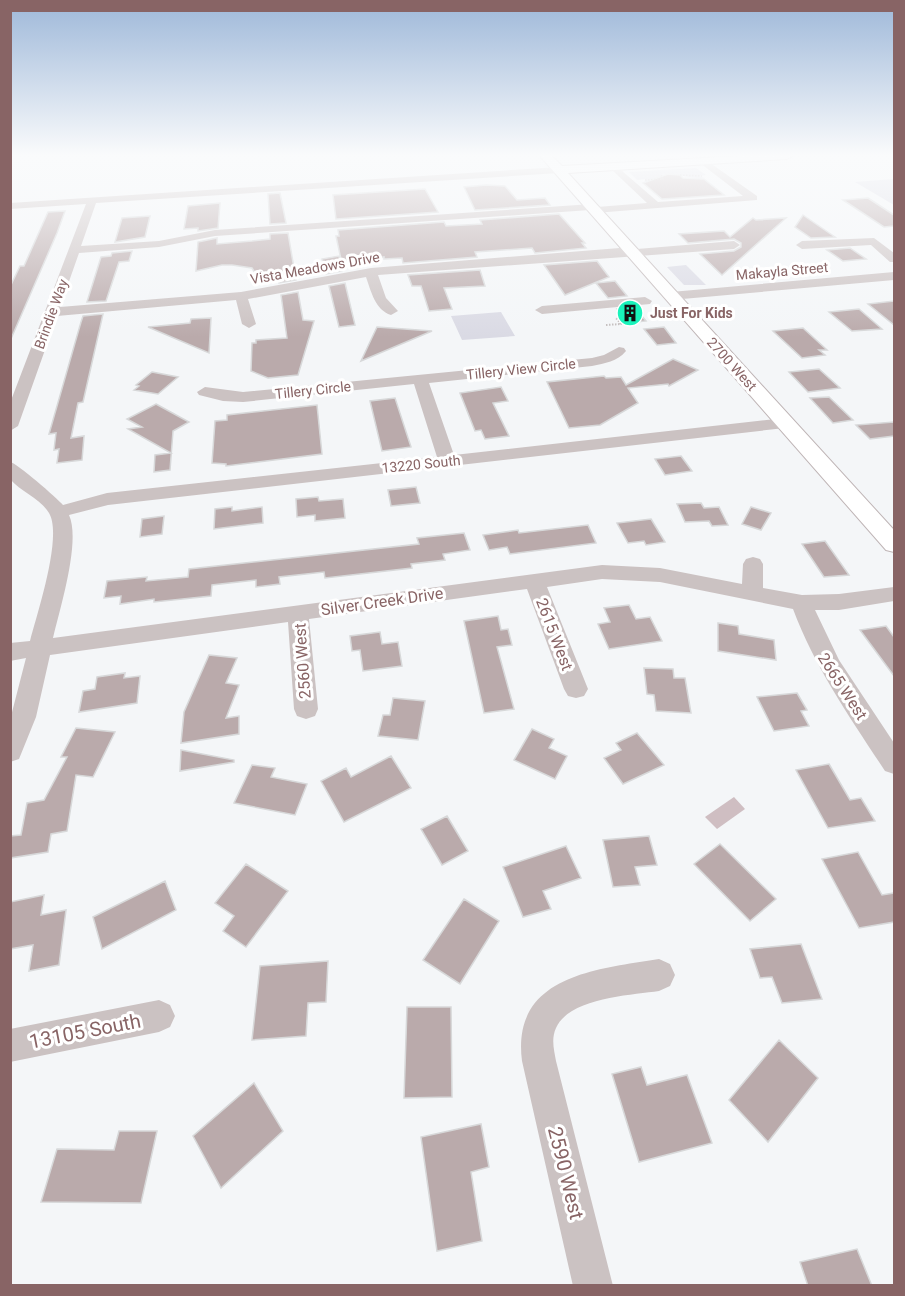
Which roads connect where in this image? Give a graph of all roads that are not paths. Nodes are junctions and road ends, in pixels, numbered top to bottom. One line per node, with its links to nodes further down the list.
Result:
1 (87, 216): 6 (street, Brindie Way)
2 (475, 216): 6 (street)
3 (600, 216): 7 (main road, 2700 West)
4 (734, 245): 7 (street, Vista Meadows Drive)
5 (802, 245): 8 (street)
6 (75, 250): 20 (street, Brindie Way)
7 (632, 252): 9 (street, Vista Meadows Drive); 15 (main road, 2700 West)
8 (894, 259)
9 (504, 261): 10 (street, Vista Meadows Drive); 12 (street)
10 (371, 272): 14 (street, Vista Meadows Drive); 19 (street)
11 (894, 276): 15 (street, Makayla Street)
12 (514, 277)
13 (217, 282): 16 (street)
14 (241, 296): 16 (street, Vista Meadows Drive); 21 (street)
15 (671, 296): 25 (main road, 2700 West)
16 (220, 298): 20 (street, Vista Meadows Drive)
17 (645, 302): 18 (street)
18 (542, 310)
19 (391, 311)
20 (52, 312): 26 (street, Brindie Way)
21 (249, 324)
22 (620, 351): 23 (street, Tillery View Circle)
23 (420, 379): 24 (street, Tillery Circle); 27 (street)
24 (205, 392)
25 (785, 423): 27 (street, 13220 South); 32 (main road, 2700 West)
26 (10, 426)
27 (447, 461): 31 (street, 13220 South)
28 (10, 467): 29 (street)
29 (34, 488): 30 (street); 31 (street)
30 (10, 497)
31 (59, 512): 39 (street)
32 (894, 544)
33 (753, 564): 35 (street)
34 (534, 580): 35 (street, Silver Creek Drive); 38 (street, Silver Creek Drive); 41 (street, 2615 West)
35 (752, 594): 37 (street, Silver Creek Drive)
36 (894, 594): 37 (street, Silver Creek Drive)
37 (802, 603): 44 (street, 2665 West)
38 (298, 612): 39 (street, Silver Creek Drive); 42 (street, 2560 West)
39 (41, 647): 40 (street, Silver Creek Drive); 43 (street)
40 (10, 652)
41 (576, 689)
42 (306, 709)
43 (10, 751)
44 (894, 763)
45 (658, 975): 48 (street, 2590 West)
46 (159, 1016): 47 (street, 13105 South)
47 (10, 1046)
48 (593, 1286)

